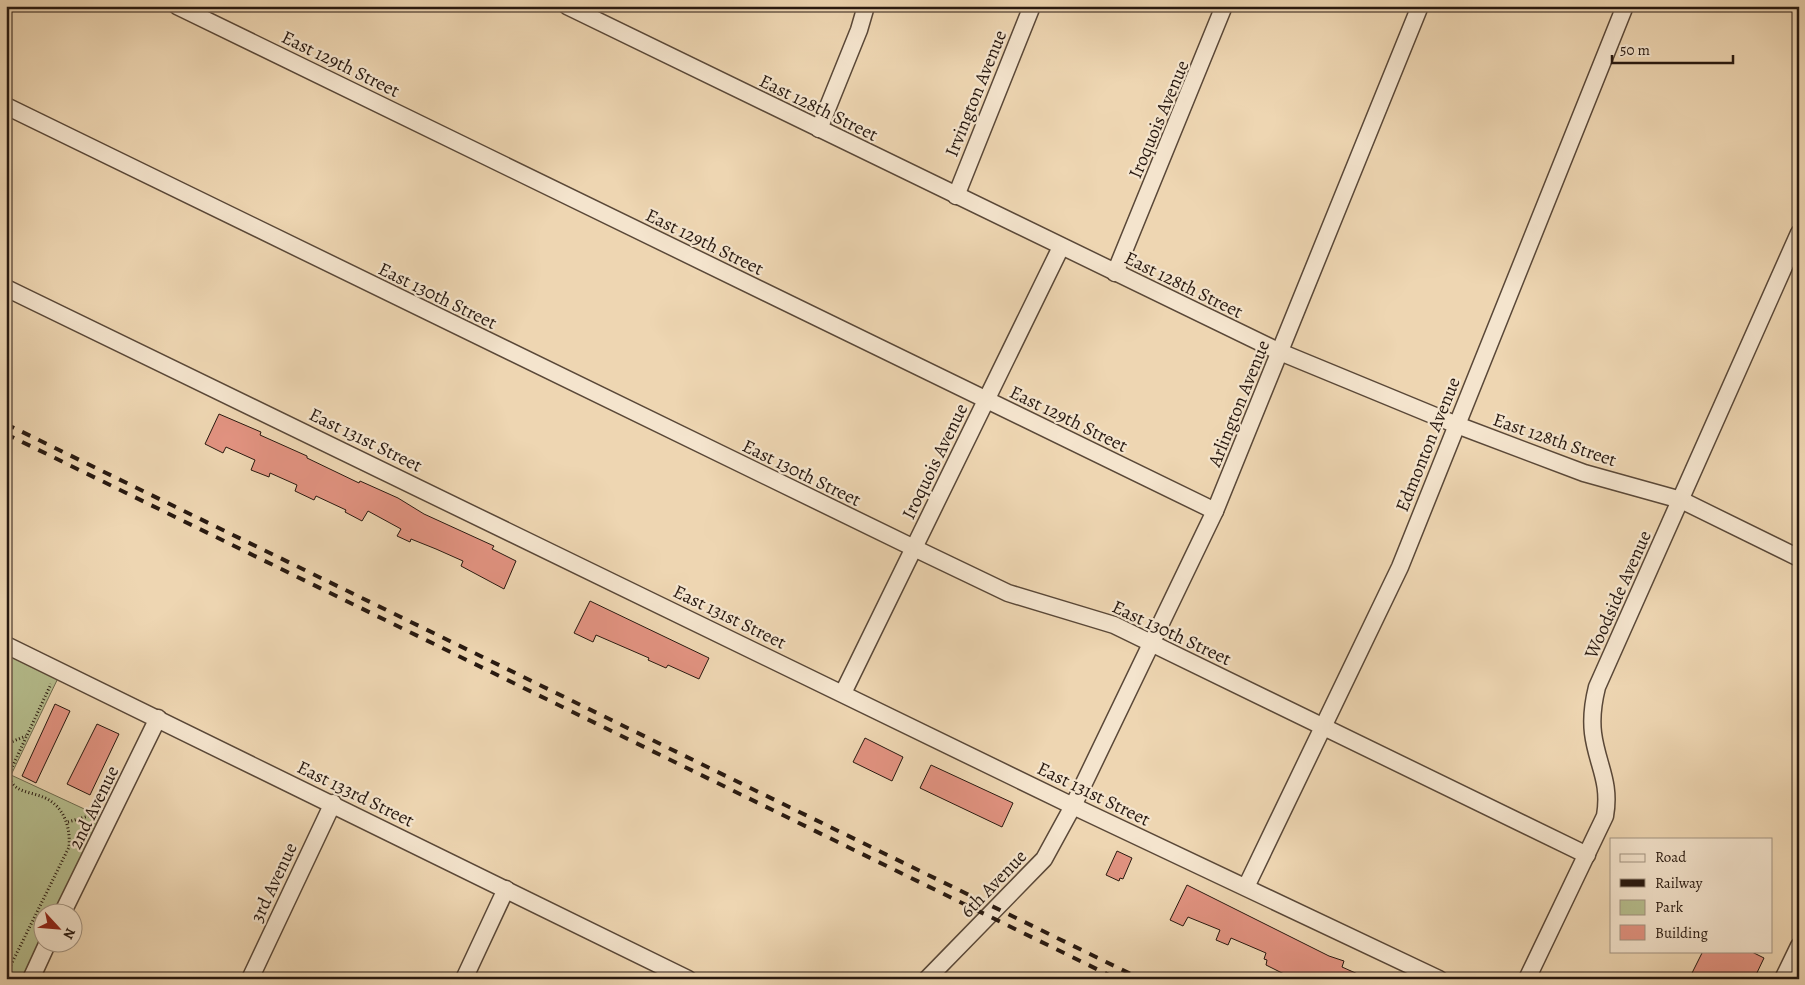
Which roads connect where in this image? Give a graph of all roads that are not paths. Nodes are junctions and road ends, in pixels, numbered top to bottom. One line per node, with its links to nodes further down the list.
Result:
1 (177, 6): 16 (street, East 129th Street)
2 (567, 6): 9 (street, East 128th Street)
3 (866, 6): 9 (street)
4 (1032, 6): 10 (street, Irvington Avenue)
5 (1224, 6): 13 (street, Iroquois Avenue)
6 (1420, 6): 15 (street, Arlington Avenue)
7 (1625, 6): 17 (street, Edmonton Avenue)
8 (6, 106): 20 (street, East 130th Street)
9 (819, 129): 10 (street, East 128th Street)
10 (956, 196): 12 (street, East 128th Street)
11 (1799, 232): 18 (street, Woodside Avenue)
12 (1061, 247): 13 (street, East 128th Street); 16 (street, Iroquois Avenue)
13 (1116, 273): 15 (street, East 128th Street)
14 (6, 288): 24 (street, East 131st Street)
15 (1280, 352): 17 (street, East 128th Street); 19 (street, Arlington Avenue)
16 (986, 400): 19 (street, East 129th Street); 20 (street, Iroquois Avenue)
17 (1456, 426): 18 (street, East 128th Street); 26 (street, Edmonton Avenue)
18 (1681, 500): 21 (street, East 128th Street); 29 (street, Woodside Avenue)
19 (1215, 511): 22 (street, Arlington Avenue)
20 (914, 548): 22 (street, East 130th Street); 24 (street, Iroquois Avenue)
21 (1799, 558)
22 (1152, 644): 26 (street, East 130th Street); 28 (street, Arlington Avenue)
23 (6, 645): 25 (street, East 133rd Street)
24 (843, 694): 28 (street, East 131st Street)
25 (158, 718): 27 (street, East 133rd Street); 32 (street, 2nd Avenue)
26 (1322, 726): 29 (street, East 130th Street); 30 (street, Edmonton Avenue)
27 (333, 803): 31 (street, East 133rd Street); 37 (street, 3rd Avenue)
28 (1073, 806): 30 (street, East 131st Street); 39 (street, 6th Avenue)
29 (1587, 855): 41 (street, Woodside Avenue)
30 (1246, 887): 40 (street, East 131st Street)
31 (506, 889): 35 (street, East 133rd Street); 38 (street)
32 (68, 902)
33 (1799, 946): 42 (street)
34 (43, 952): 36 (street)
35 (684, 978)
36 (31, 979)
37 (250, 979)
38 (464, 979)
39 (927, 979)
40 (1439, 979)
41 (1527, 979)
42 (1783, 979)

